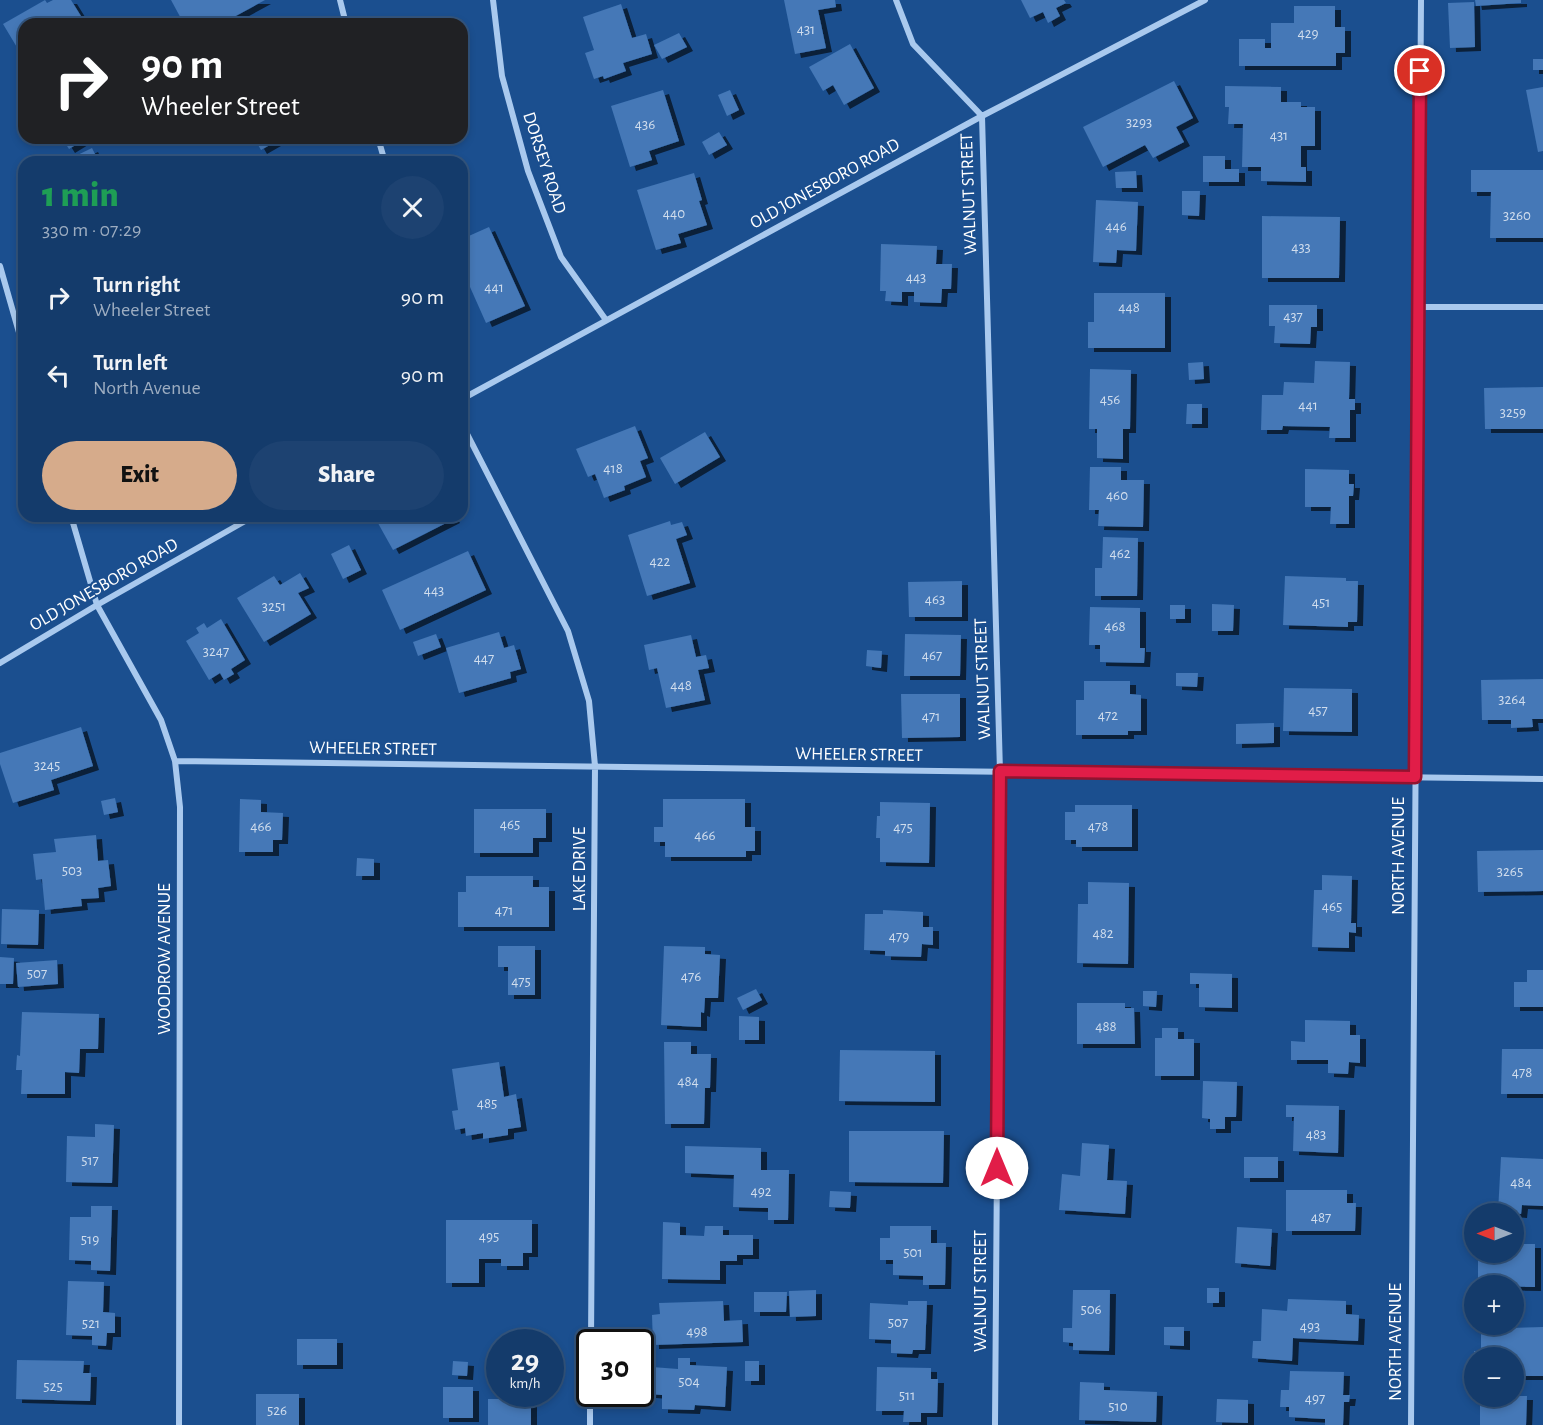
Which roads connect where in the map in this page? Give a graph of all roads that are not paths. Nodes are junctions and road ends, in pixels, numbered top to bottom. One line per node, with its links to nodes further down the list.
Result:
1 (340, 0): 6 (street)
2 (493, 0): 11 (street, DORSEY ROAD)
3 (896, 0): 7 (street, WALNUT STREET)
4 (1205, 0): 7 (street, OLD JONESBORO ROAD)
5 (1421, 0): 9 (street, NORTH AVENUE)
6 (344, 18)
7 (982, 116): 11 (street, OLD JONESBORO ROAD); 21 (street, WALNUT STREET)
8 (0, 266): 12 (street)
9 (1419, 307): 10 (street); 22 (street, NORTH AVENUE)
10 (1543, 307)
11 (606, 320): 13 (street, OLD JONESBORO ROAD)
12 (18, 329)
13 (468, 396)
14 (468, 436): 20 (street, LAKE DRIVE)
15 (73, 522): 17 (street, WOODROW AVENUE)
16 (243, 522): 17 (street, OLD JONESBORO ROAD)
17 (97, 604): 18 (street, OLD JONESBORO ROAD); 19 (street, WOODROW AVENUE)
18 (0, 663)
19 (175, 761): 20 (street, WHEELER STREET); 26 (street, WOODROW AVENUE)
20 (595, 766): 21 (street, WHEELER STREET); 24 (street, LAKE DRIVE)
21 (1000, 771): 22 (street, WHEELER STREET); 28 (street, WALNUT STREET)
22 (1415, 777): 23 (street, WHEELER STREET); 29 (street, NORTH AVENUE)
23 (1543, 779)
24 (591, 1329)
25 (590, 1407): 27 (street)
26 (179, 1425)
27 (590, 1425)
28 (995, 1425)
29 (1411, 1425)

